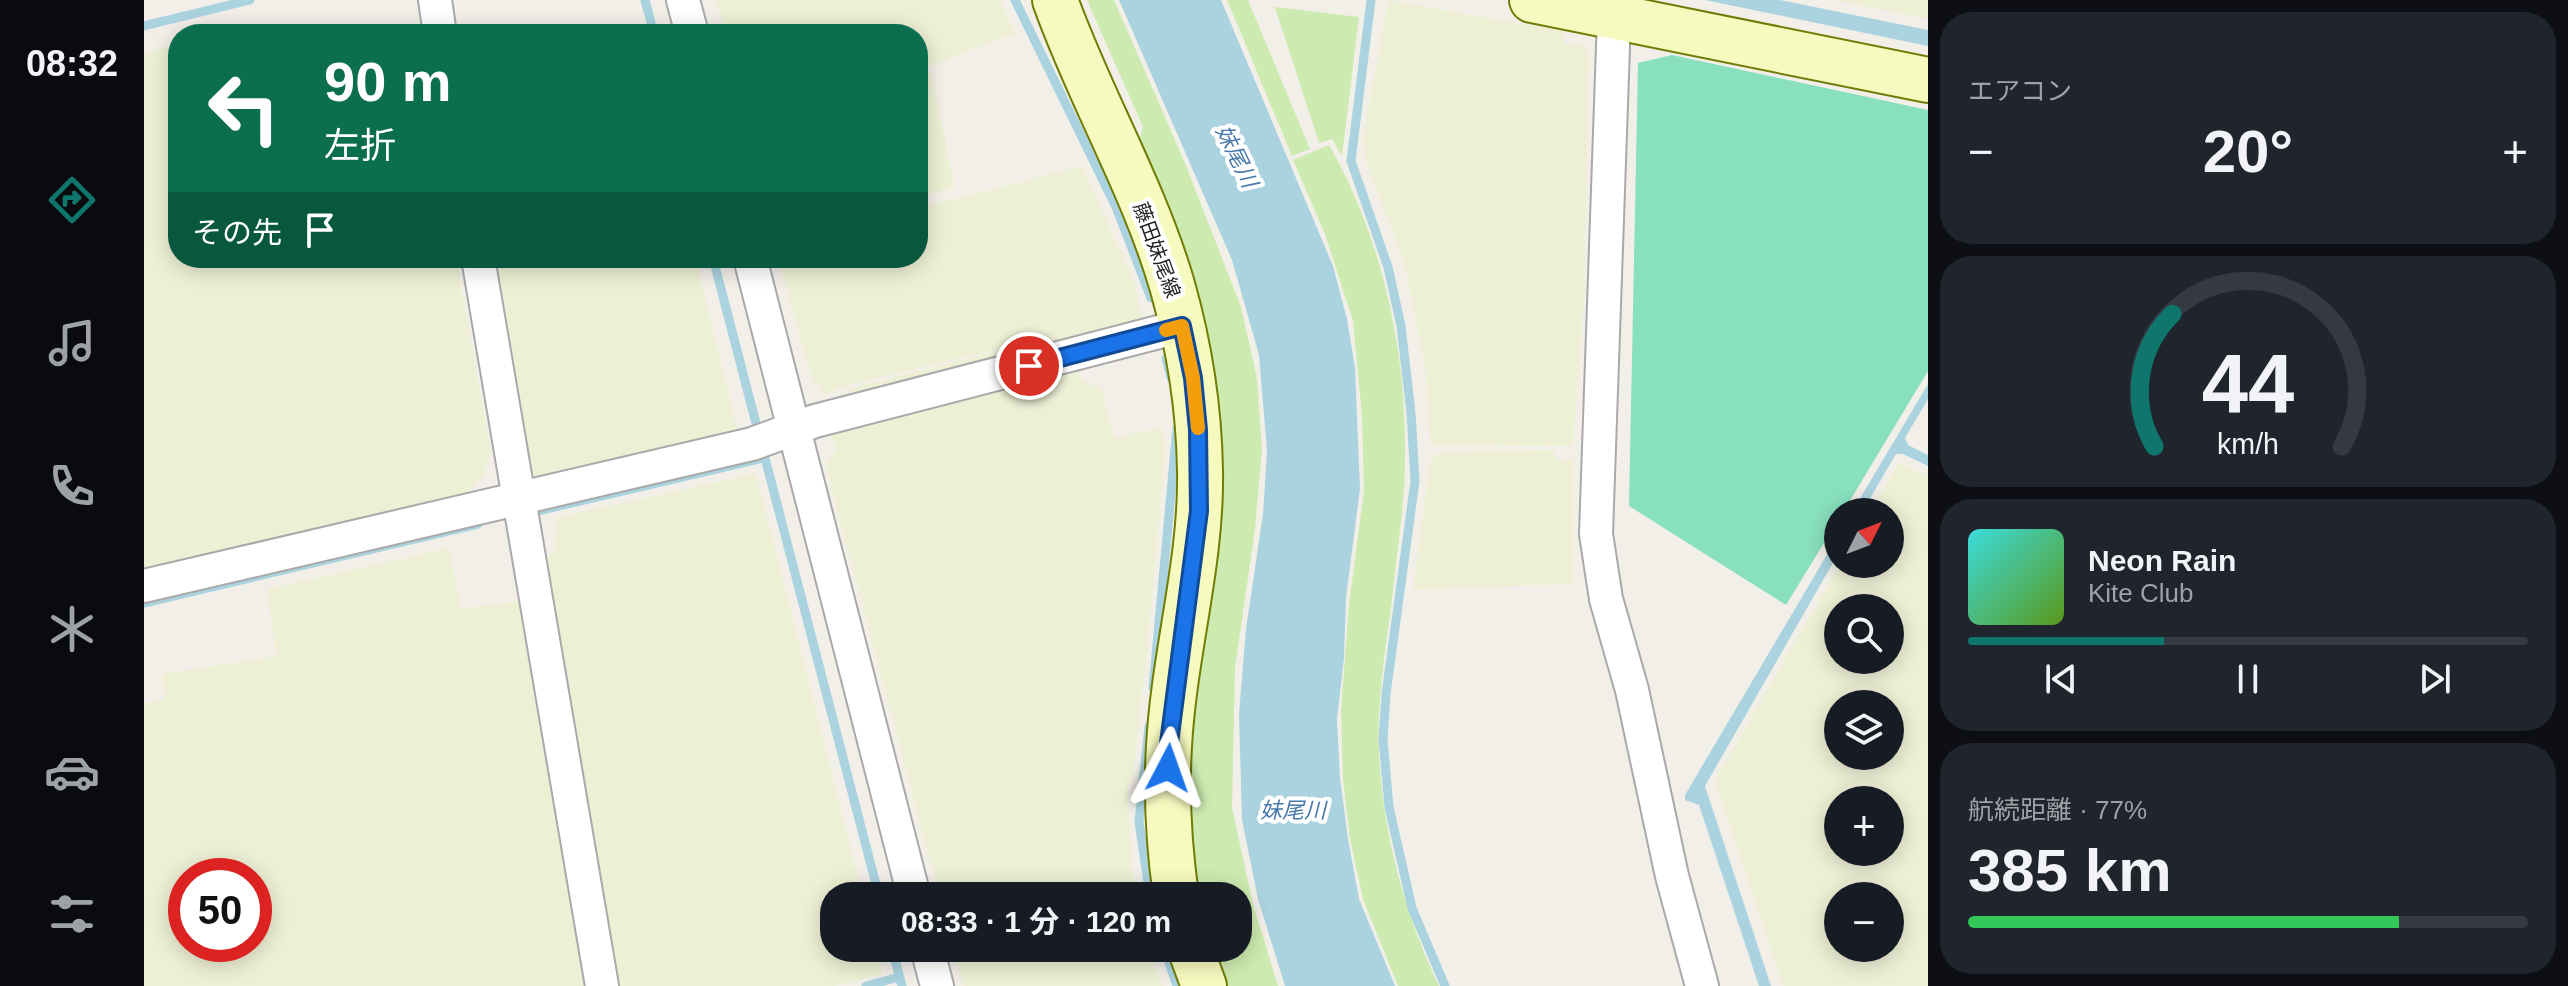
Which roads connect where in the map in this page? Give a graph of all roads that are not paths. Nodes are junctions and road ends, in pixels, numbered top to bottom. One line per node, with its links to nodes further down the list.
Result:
1 (435, 0): 6 (street)
2 (683, 0): 7 (street)
3 (1055, 0): 11 (main road, 藤田妹尾線)
4 (1532, 0): 5 (main road)
5 (1614, 18): 8 (main road); 22 (street)
6 (439, 24)
7 (689, 24)
8 (1928, 80)
9 (480, 268): 13 (street)
10 (751, 268): 12 (street)
11 (1182, 326): 12 (street); 16 (main road, 藤田妹尾線)
12 (771, 438): 13 (street); 15 (street)
13 (518, 498): 14 (street); 19 (street)
14 (144, 586)
15 (910, 882)
16 (1174, 882)
17 (931, 962): 20 (street)
18 (1195, 962): 21 (main road)
19 (602, 986)
20 (937, 986)
21 (1204, 986)
22 (1702, 986)

